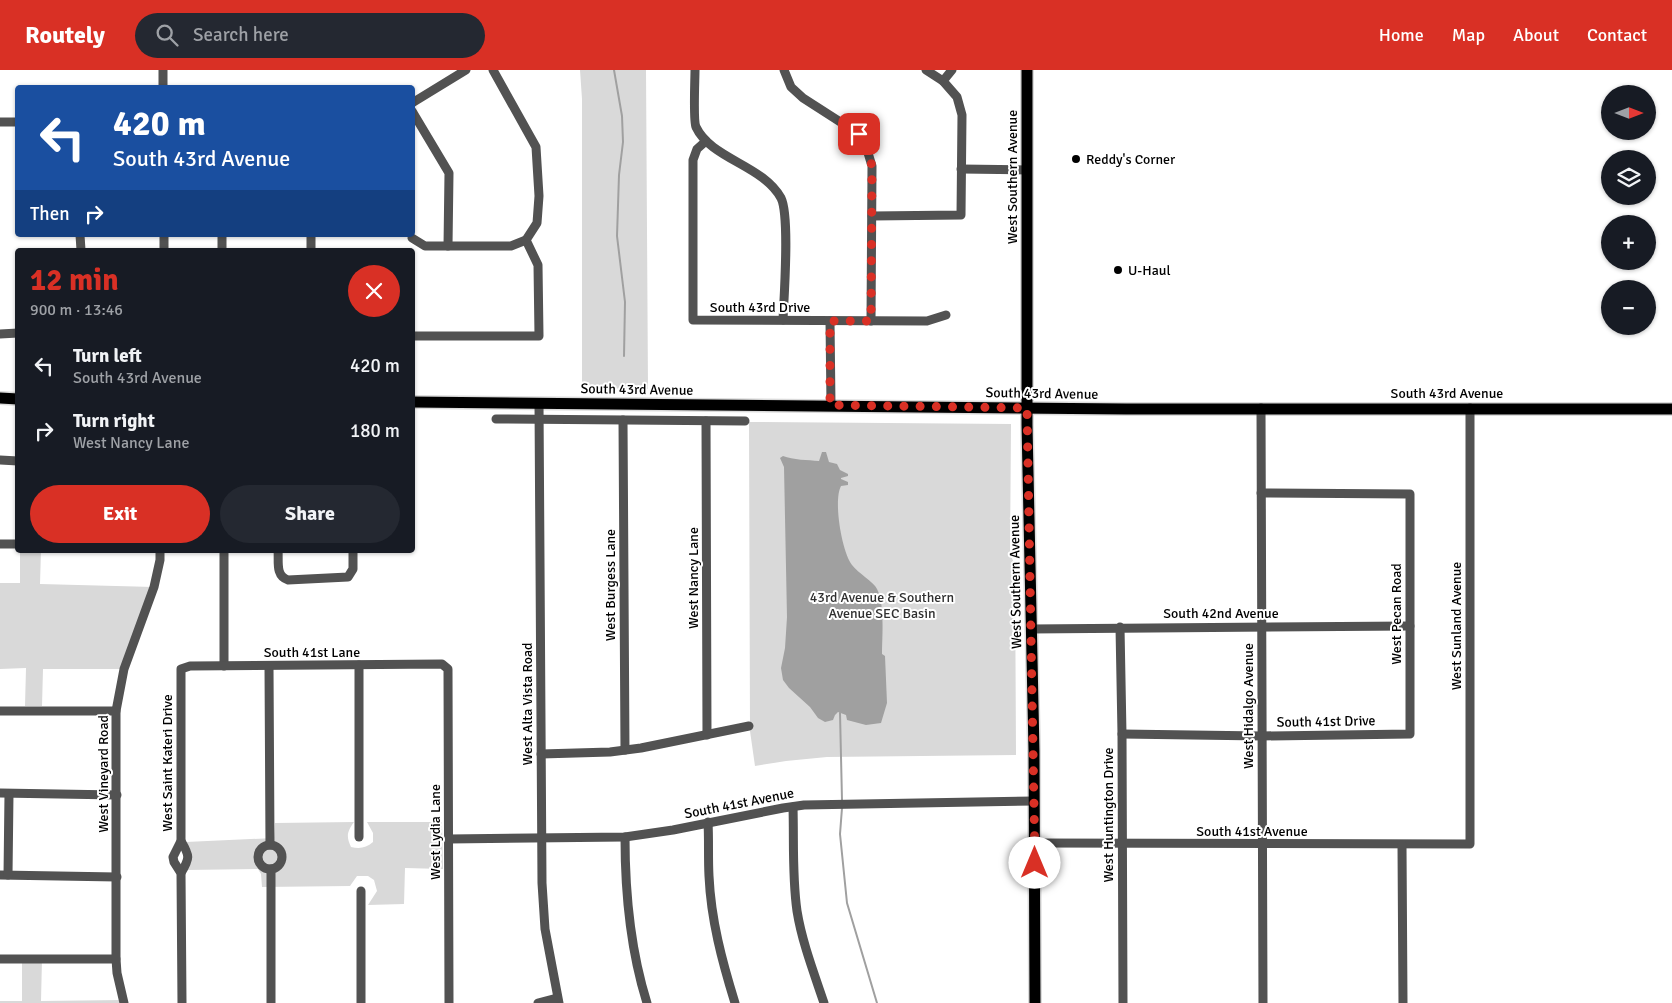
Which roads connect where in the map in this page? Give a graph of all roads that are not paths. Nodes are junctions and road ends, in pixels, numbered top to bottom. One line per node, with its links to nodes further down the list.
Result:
1 (163, 70): 10 (street)
2 (466, 70): 11 (street)
3 (492, 70): 20 (street)
4 (694, 70): 15 (street)
5 (926, 70): 9 (street)
6 (952, 70): 9 (street)
7 (1027, 70): 17 (main road, West Southern Avenue)
8 (785, 74): 18 (street)
9 (943, 81): 16 (street)
10 (163, 85)
11 (415, 101)
12 (415, 116): 21 (street)
13 (0, 122): 14 (street)
14 (15, 122)
15 (706, 141): 23 (street); 23 (street, South 43rd Drive)
16 (961, 169): 17 (street); 18 (street)
17 (1027, 170): 34 (main road, West Southern Avenue)
18 (872, 216): 25 (street)
19 (412, 238): 21 (street)
20 (526, 240): 21 (street); 28 (street)
21 (448, 246)
22 (946, 315): 25 (street, South 43rd Drive)
23 (783, 320): 24 (street, South 43rd Drive)
24 (830, 321): 25 (street, South 43rd Drive); 33 (street)
25 (871, 321)
26 (0, 334): 27 (street)
27 (15, 334)
28 (415, 336)
29 (0, 398): 30 (main road)
30 (15, 399)
31 (415, 402): 32 (main road, South 43rd Avenue)
32 (539, 403): 33 (main road, South 43rd Avenue); 39 (street, West Alta Vista Road)
33 (830, 405): 34 (main road, South 43rd Avenue)
34 (1027, 408): 35 (main road, South 43rd Avenue); 55 (main road, West Southern Avenue)
35 (1260, 408): 36 (main road, South 43rd Avenue); 45 (street, West Hidalgo Avenue)
36 (1470, 408): 37 (main road, South 43rd Avenue); 83 (street, West Sunland Avenue)
37 (1672, 409)
38 (496, 419): 39 (street)
39 (539, 419): 40 (street); 69 (street, West Alta Vista Road)
40 (623, 420): 41 (street); 68 (street, West Burgess Lane)
41 (706, 421): 42 (street); 66 (street, West Nancy Lane)
42 (745, 421)
43 (0, 460): 44 (street)
44 (15, 461)
45 (1260, 494): 52 (street, West Pecan Road); 54 (street, West Hidalgo Avenue)
46 (0, 544): 47 (street)
47 (15, 544)
48 (160, 553): 62 (street, West Vineyard Road)
49 (224, 553): 58 (street)
50 (278, 553): 51 (street)
51 (353, 553)
52 (1410, 626): 54 (street, South 42nd Avenue); 65 (street, West Pecan Road)
53 (1120, 627): 54 (street, South 42nd Avenue); 55 (street, South 42nd Avenue); 64 (street, West Huntington Drive)
54 (1262, 627): 67 (street, West Hidalgo Avenue)
55 (1032, 629): 72 (main road, West Southern Avenue)
56 (442, 664): 57 (street, South 41st Lane); 77 (street, West Lydia Lane)
57 (359, 665): 59 (street, South 41st Lane); 75 (street)
58 (224, 666): 59 (street, South 41st Lane); 60 (street, South 41st Lane)
59 (269, 666): 84 (street)
60 (181, 668): 79 (street, West Saint Kateri Drive)
61 (0, 710): 62 (street)
62 (116, 711): 71 (street, West Vineyard Road)
63 (749, 726): 66 (street)
64 (1122, 734): 67 (street, South 41st Drive); 81 (street, West Huntington Drive)
65 (1410, 734): 67 (street, South 41st Drive)
66 (707, 735): 68 (street)
67 (1262, 736): 82 (street, West Hidalgo Avenue)
68 (625, 750): 69 (street)
69 (540, 754): 78 (street, West Alta Vista Road)
70 (4, 794): 71 (street); 88 (street)
71 (117, 795): 89 (street, West Vineyard Road)
72 (1034, 801): 73 (street, South 41st Avenue); 80 (main road, West Southern Avenue)
73 (793, 806): 74 (street, South 41st Avenue); 102 (street)
74 (708, 822): 76 (street, South 41st Avenue); 101 (street)
75 (359, 837)
76 (625, 837): 78 (street, South 41st Avenue); 100 (street)
77 (449, 839): 78 (street, South 41st Avenue); 98 (street, West Lydia Lane)
78 (541, 839): 93 (street, West Alta Vista Road)
79 (181, 841): 87 (street); 87 (street, West Saint Kateri Drive)
80 (1035, 843): 81 (street, South 41st Avenue); 103 (main road, West Southern Avenue)
81 (1122, 844): 82 (street, South 41st Avenue); 104 (street, West Huntington Drive)
82 (1263, 844): 85 (street, South 41st Avenue); 105 (street, West Hidalgo Avenue)
83 (1470, 844): 85 (street, South 41st Avenue)
84 (270, 845): 86 (street); 86 (street)
85 (1402, 845): 106 (street)
86 (271, 869): 96 (street)
87 (181, 873): 95 (street, West Saint Kateri Drive)
88 (4, 875): 89 (street)
89 (116, 877): 92 (street, West Vineyard Road)
90 (361, 890): 97 (street)
91 (0, 959): 92 (street)
92 (116, 959): 94 (street, West Vineyard Road)
93 (558, 1001): 99 (street)
94 (124, 1003)
95 (182, 1003)
96 (271, 1003)
97 (361, 1003)
98 (449, 1003)
99 (538, 1003)
100 (647, 1003)
101 (735, 1003)
102 (824, 1003)
103 (1035, 1003)
104 (1123, 1003)
105 (1264, 1003)
106 (1403, 1003)

